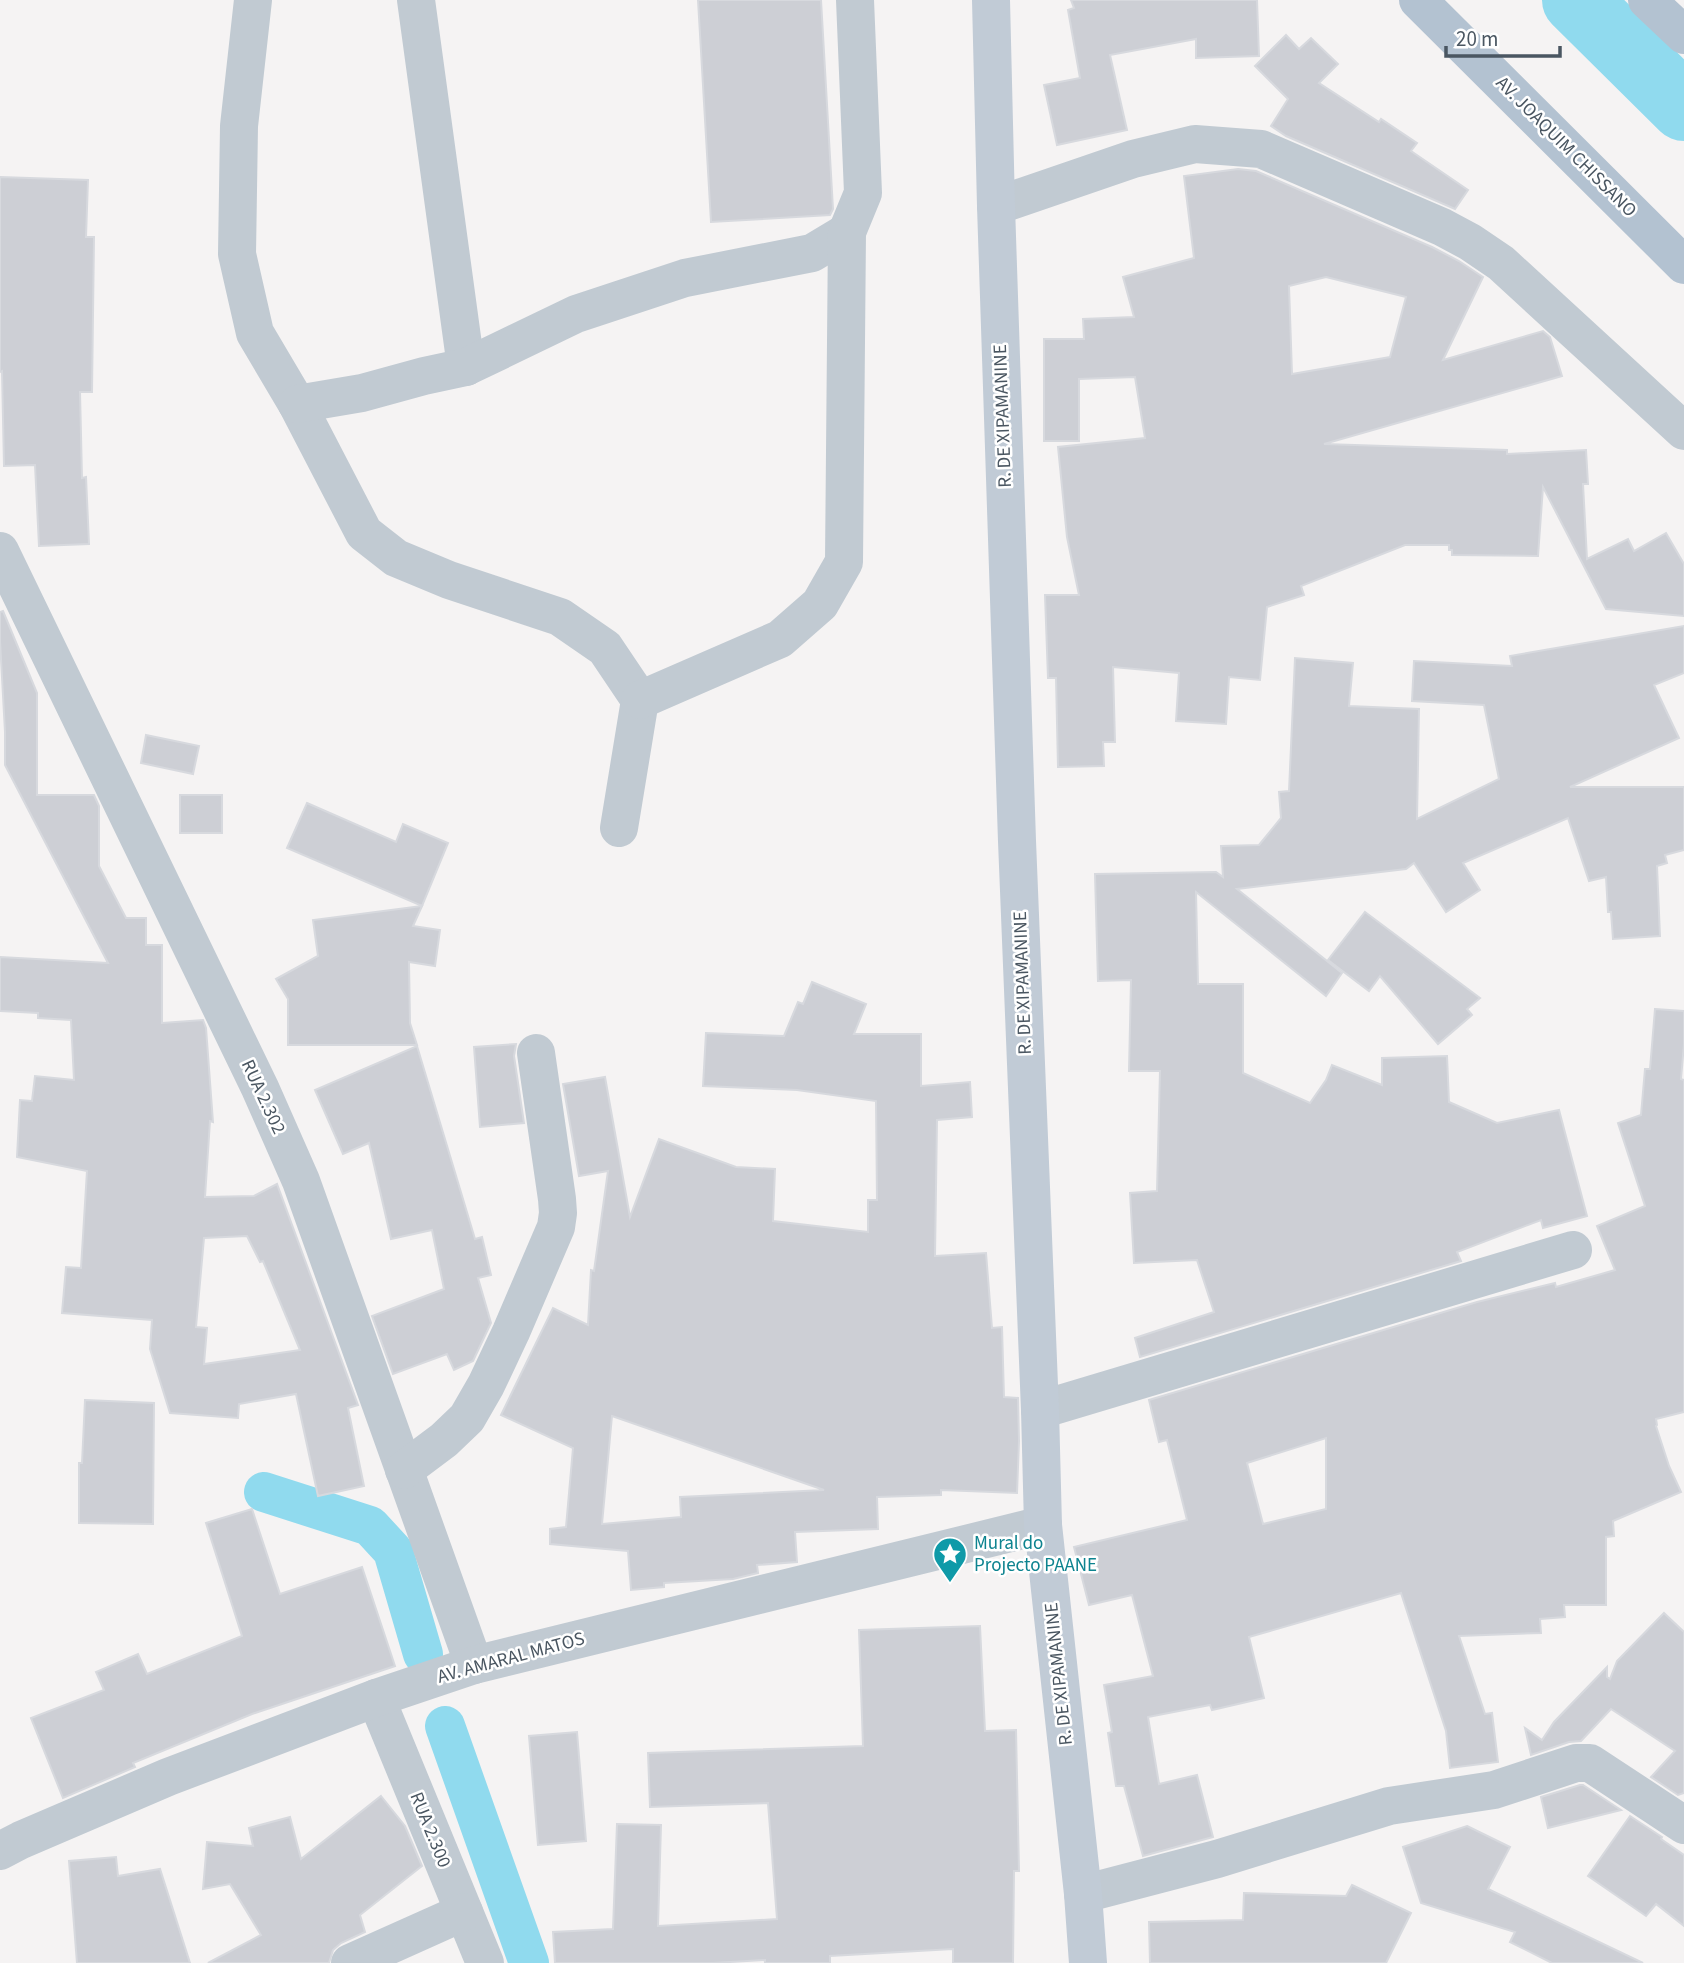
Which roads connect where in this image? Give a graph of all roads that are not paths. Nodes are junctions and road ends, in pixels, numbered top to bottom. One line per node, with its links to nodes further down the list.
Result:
1 (253, 0): 12 (street)
2 (416, 0): 11 (street)
3 (855, 0): 9 (street)
4 (991, 0): 8 (street, R. DE XIPAMANINE)
5 (1418, 0): 10 (main road, AV. JOAQUIM CHISSANO)
6 (1647, 0): 7 (main road)
7 (1684, 36)
8 (996, 206): 13 (street); 19 (street, R. DE XIPAMANINE)
9 (848, 232): 11 (street); 15 (street)
10 (1684, 265)
11 (466, 367): 12 (street)
12 (297, 404): 15 (street)
13 (1684, 431)
14 (0, 551): 20 (street, RUA 2.302)
15 (640, 699): 16 (street)
16 (620, 828)
17 (536, 1053): 20 (street)
18 (1573, 1250): 19 (street)
19 (1040, 1410): 21 (street, R. DE XIPAMANINE)
20 (404, 1471): 22 (street, RUA 2.302)
21 (1043, 1525): 22 (street, AV. AMARAL MATOS); 26 (street, R. DE XIPAMANINE)
22 (474, 1665): 23 (street, AV. AMARAL MATOS)
23 (376, 1698): 25 (street, AV. AMARAL MATOS); 27 (street, RUA 2.300)
24 (1684, 1825): 26 (street)
25 (0, 1851)
26 (1083, 1894): 30 (street, R. DE XIPAMANINE)
27 (464, 1912): 28 (street); 29 (street, RUA 2.300)
28 (350, 1963)
29 (485, 1963)
30 (1088, 1963)

